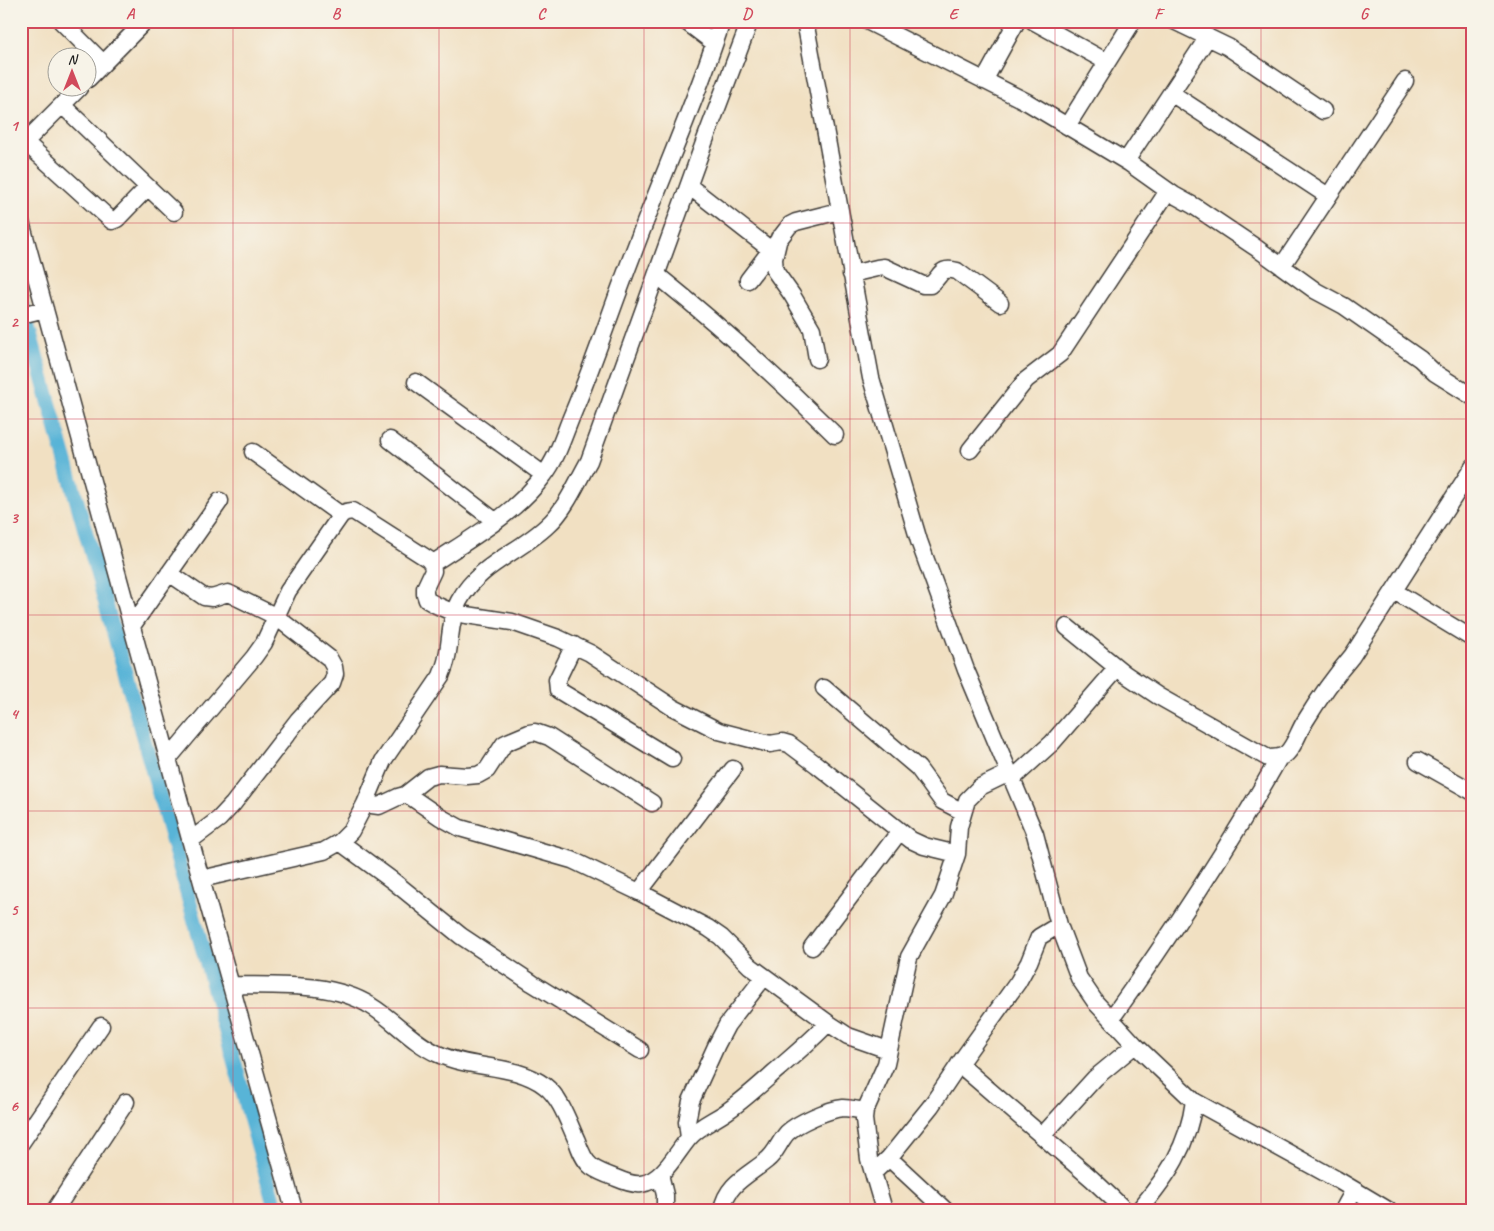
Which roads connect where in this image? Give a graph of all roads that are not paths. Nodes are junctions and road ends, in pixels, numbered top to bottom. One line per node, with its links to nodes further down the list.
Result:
1 (61, 21): 15 (street)
2 (145, 21): 15 (street)
3 (685, 21): 13 (street)
4 (722, 21): 13 (street)
5 (750, 21): 26 (street)
6 (805, 21): 30 (street)
7 (866, 21): 17 (street)
8 (1017, 21): 17 (street)
9 (1033, 21): 14 (street)
10 (1133, 21): 14 (street)
11 (1174, 21): 12 (street)
12 (1208, 37): 19 (street); 22 (street)
13 (714, 43): 49 (street)
14 (1107, 62): 23 (street)
15 (103, 64): 16 (street)
16 (98, 69)
17 (984, 81): 23 (street)
18 (1405, 81): 29 (street)
19 (1171, 93): 25 (street); 29 (street)
20 (69, 98): 21 (street)
21 (62, 105): 24 (street); 27 (street)
22 (1322, 111)
23 (1067, 126): 25 (street)
24 (23, 144): 27 (street)
25 (1126, 161): 28 (street)
26 (688, 186): 33 (street); 36 (street)
27 (148, 187): 31 (street)
28 (1168, 191): 34 (street); 46 (street)
29 (1328, 196): 34 (street)
30 (839, 211): 33 (street); 35 (street)
31 (174, 212)
32 (21, 222): 39 (street)
33 (775, 244): 37 (street); 41 (street)
34 (1282, 266): 43 (street)
35 (851, 274): 38 (street); 69 (street)
36 (657, 275): 44 (street); 56 (street)
37 (748, 280)
38 (1000, 303)
39 (42, 309): 40 (street); 58 (street)
40 (21, 315)
41 (817, 360)
42 (416, 382): 49 (street)
43 (1473, 397)
44 (835, 434)
45 (390, 440): 52 (street)
46 (970, 450)
47 (253, 452): 51 (street)
48 (1473, 467): 55 (street)
49 (544, 475): 52 (street)
50 (220, 500): 54 (street)
51 (341, 515): 53 (street); 57 (street)
52 (495, 521): 53 (street)
53 (432, 564): 56 (street)
54 (170, 573): 57 (street); 58 (street)
55 (1394, 591): 60 (street); 64 (street)
56 (446, 609): 61 (street); 73 (street)
57 (275, 616): 65 (street); 76 (street)
58 (132, 626): 65 (street)
59 (1067, 627): 62 (street)
60 (1473, 639)
61 (574, 645): 66 (street); 75 (street)
62 (1117, 668): 64 (street); 69 (street)
63 (824, 688): 74 (street)
64 (1279, 758): 85 (street)
65 (168, 759): 76 (street)
66 (672, 759)
67 (1418, 761): 70 (street)
68 (733, 768): 80 (street)
69 (1011, 776): 74 (street); 81 (street)
70 (1473, 792)
71 (405, 795): 72 (street); 73 (street); 80 (street)
72 (652, 803)
73 (365, 804): 77 (street)
74 (963, 812): 78 (street)
75 (900, 831): 78 (street); 82 (street)
76 (190, 840): 79 (street)
77 (340, 842): 79 (street); 89 (street)
78 (957, 854): 90 (street)
79 (201, 879): 84 (street)
80 (640, 892): 83 (street)
81 (1059, 925): 85 (street); 91 (street)
82 (812, 947)
83 (764, 976): 86 (street); 96 (street)
84 (231, 985): 100 (street); 103 (street)
85 (1110, 1020): 88 (street)
86 (828, 1023): 90 (street); 96 (street)
87 (101, 1026): 97 (street)
88 (1134, 1045): 92 (street); 95 (street)
89 (640, 1050)
90 (888, 1050): 94 (street)
91 (959, 1064): 95 (street); 98 (street)
92 (1194, 1101): 101 (street); 109 (street)
93 (126, 1102): 102 (street)
94 (865, 1111): 99 (street); 105 (street)
95 (1042, 1136): 108 (street)
96 (689, 1138): 100 (street)
97 (21, 1143)
98 (889, 1158): 99 (street); 107 (street)
99 (873, 1173): 106 (street)
100 (660, 1174): 104 (street)
101 (1354, 1190): 110 (street); 111 (street)
102 (56, 1210)
103 (294, 1210)
104 (665, 1210)
105 (722, 1210)
106 (884, 1210)
107 (944, 1210)
108 (1125, 1210)
109 (1139, 1210)
110 (1342, 1210)
111 (1388, 1210)

